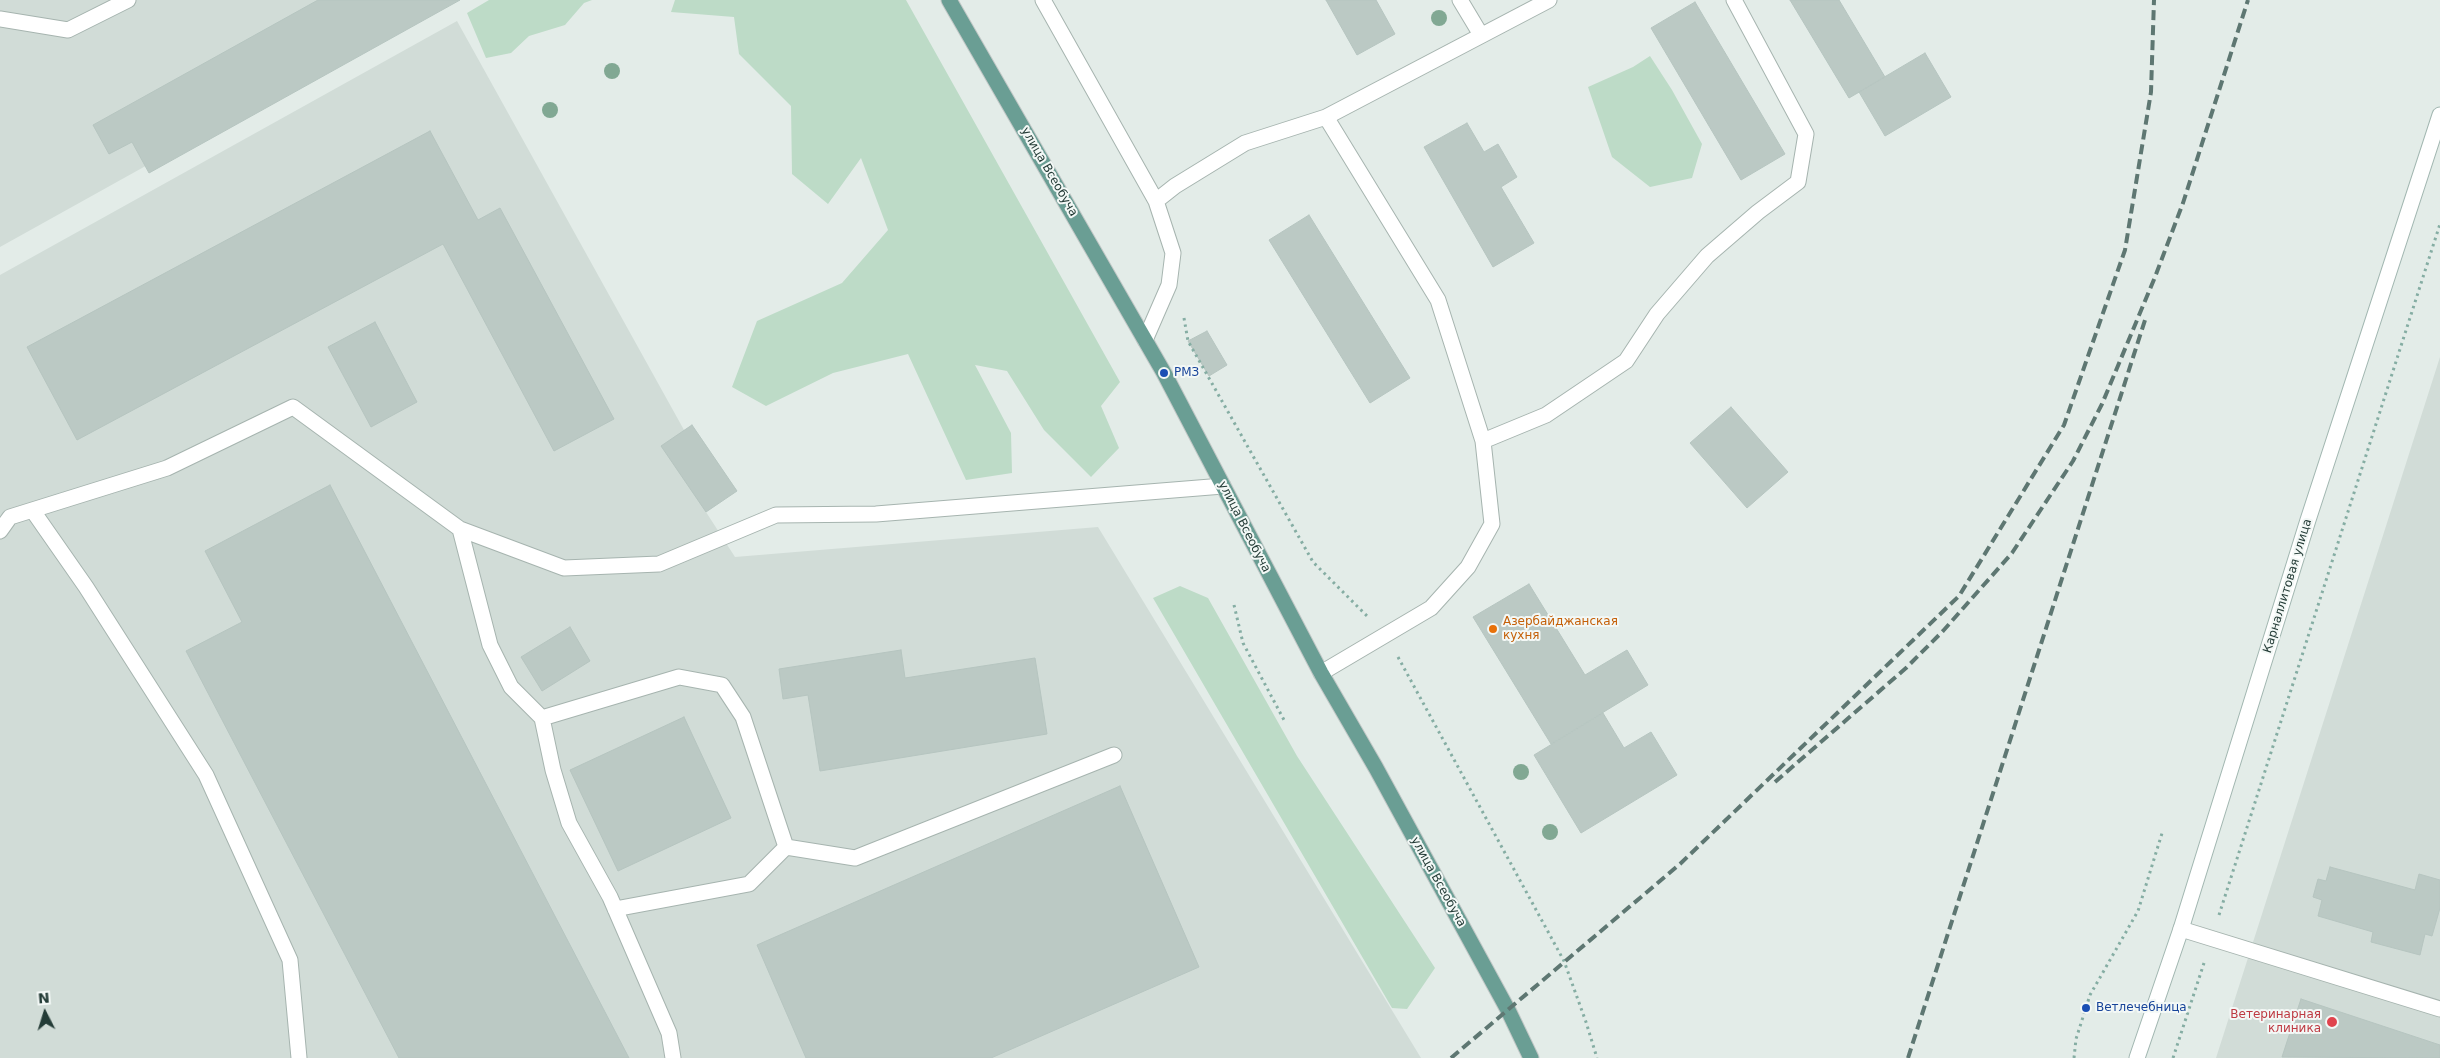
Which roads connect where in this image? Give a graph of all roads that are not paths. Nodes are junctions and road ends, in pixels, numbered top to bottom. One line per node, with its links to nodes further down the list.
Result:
1 (128, 0): 7 (street)
2 (949, 0): 12 (main road, улица Всеобуча)
3 (1043, 0): 11 (street)
4 (1460, 0): 8 (street)
5 (1549, 0): 8 (street)
6 (1734, 0): 13 (street)
7 (0, 19)
8 (1481, 35): 10 (street)
9 (2440, 115): 23 (street, Карналлитовая улица)
10 (1326, 117): 11 (street); 13 (street)
11 (1156, 201): 12 (street)
12 (1145, 340): 14 (main road, улица Всеобуча)
13 (1483, 441): 18 (street)
14 (1223, 486): 16 (street); 18 (main road, улица Всеобуча)
15 (33, 510): 16 (street); 17 (street); 25 (street)
16 (460, 529): 19 (street)
17 (0, 530)
18 (1321, 673): 27 (main road, улица Всеобуча)
19 (542, 718): 21 (street); 22 (street)
20 (1114, 755): 21 (street)
21 (786, 847): 22 (street)
22 (615, 909): 26 (street)
23 (2181, 929): 24 (street); 28 (street, Карналлитовая улица)
24 (2440, 1009)
25 (299, 1058)
26 (673, 1058)
27 (1531, 1058)
28 (2137, 1058)

